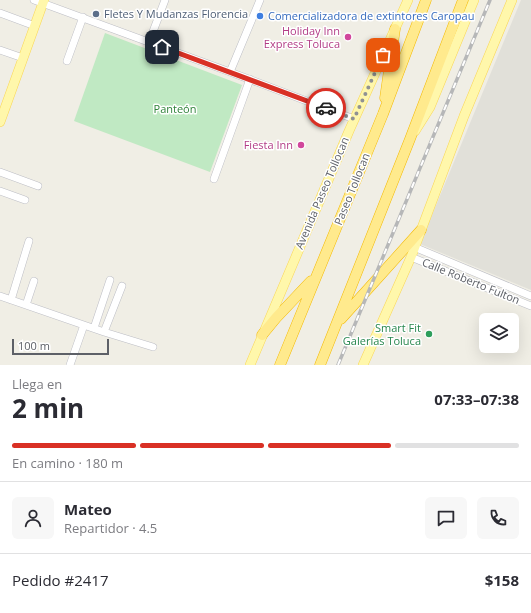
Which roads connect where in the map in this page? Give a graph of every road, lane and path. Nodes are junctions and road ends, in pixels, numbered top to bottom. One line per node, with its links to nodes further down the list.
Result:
1 (165, 0): 15 (street)
2 (260, 0): 19 (street)
3 (408, 0): 14 (main road, Avenida Paseo Tollocan)
4 (426, 0): 11 (highway)
5 (430, 0): 11 (main road)
6 (463, 0): 24 (highway)
7 (474, 0): 24 (main road)
8 (512, 0): 30 (main road)
9 (40, 1): 12 (street); 13 (main road)
10 (0, 13): 13 (street)
11 (421, 13): 21 (highway, Paseo Tollocan)
12 (83, 17): 15 (street); 18 (street)
13 (35, 26): 17 (main road)
14 (395, 29): 21 (highway); 22 (main road, Avenida Paseo Tollocan)
15 (149, 42): 19 (street)
16 (0, 50): 17 (street)
17 (23, 58): 23 (main road)
18 (67, 61)
19 (230, 72): 20 (street)
20 (250, 80): 22 (street); 26 (street)
21 (383, 114): 34 (highway, Paseo Tollocan)
22 (354, 119): 47 (main road, Avenida Paseo Tollocan)
23 (0, 122)
24 (410, 139): 43 (highway)
25 (0, 172): 27 (street)
26 (214, 179)
27 (38, 186)
28 (0, 191): 29 (street)
29 (25, 200)
30 (421, 230): 32 (main road); 43 (highway)
31 (29, 241): 40 (street)
32 (414, 247): 33 (main road); 39 (street, Calle Roberto Fulton)
33 (410, 257): 42 (street, Calle Roberto Fulton); 53 (main road)
34 (316, 275): 47 (highway); 51 (highway, Paseo Tollocan)
35 (110, 280): 45 (street)
36 (34, 281): 41 (street)
37 (122, 286): 46 (street)
38 (0, 296): 40 (street)
39 (531, 296)
40 (11, 300): 41 (street)
41 (26, 305): 44 (street)
42 (531, 306)
43 (338, 322): 52 (highway)
44 (84, 325): 45 (street); 49 (street)
45 (94, 328): 46 (street)
46 (104, 332): 48 (street)
47 (262, 335): 50 (main road, Avenida Paseo Tollocan)
48 (153, 347)
49 (70, 365)
50 (250, 365)
51 (280, 365)
52 (320, 365)
53 (363, 365)

